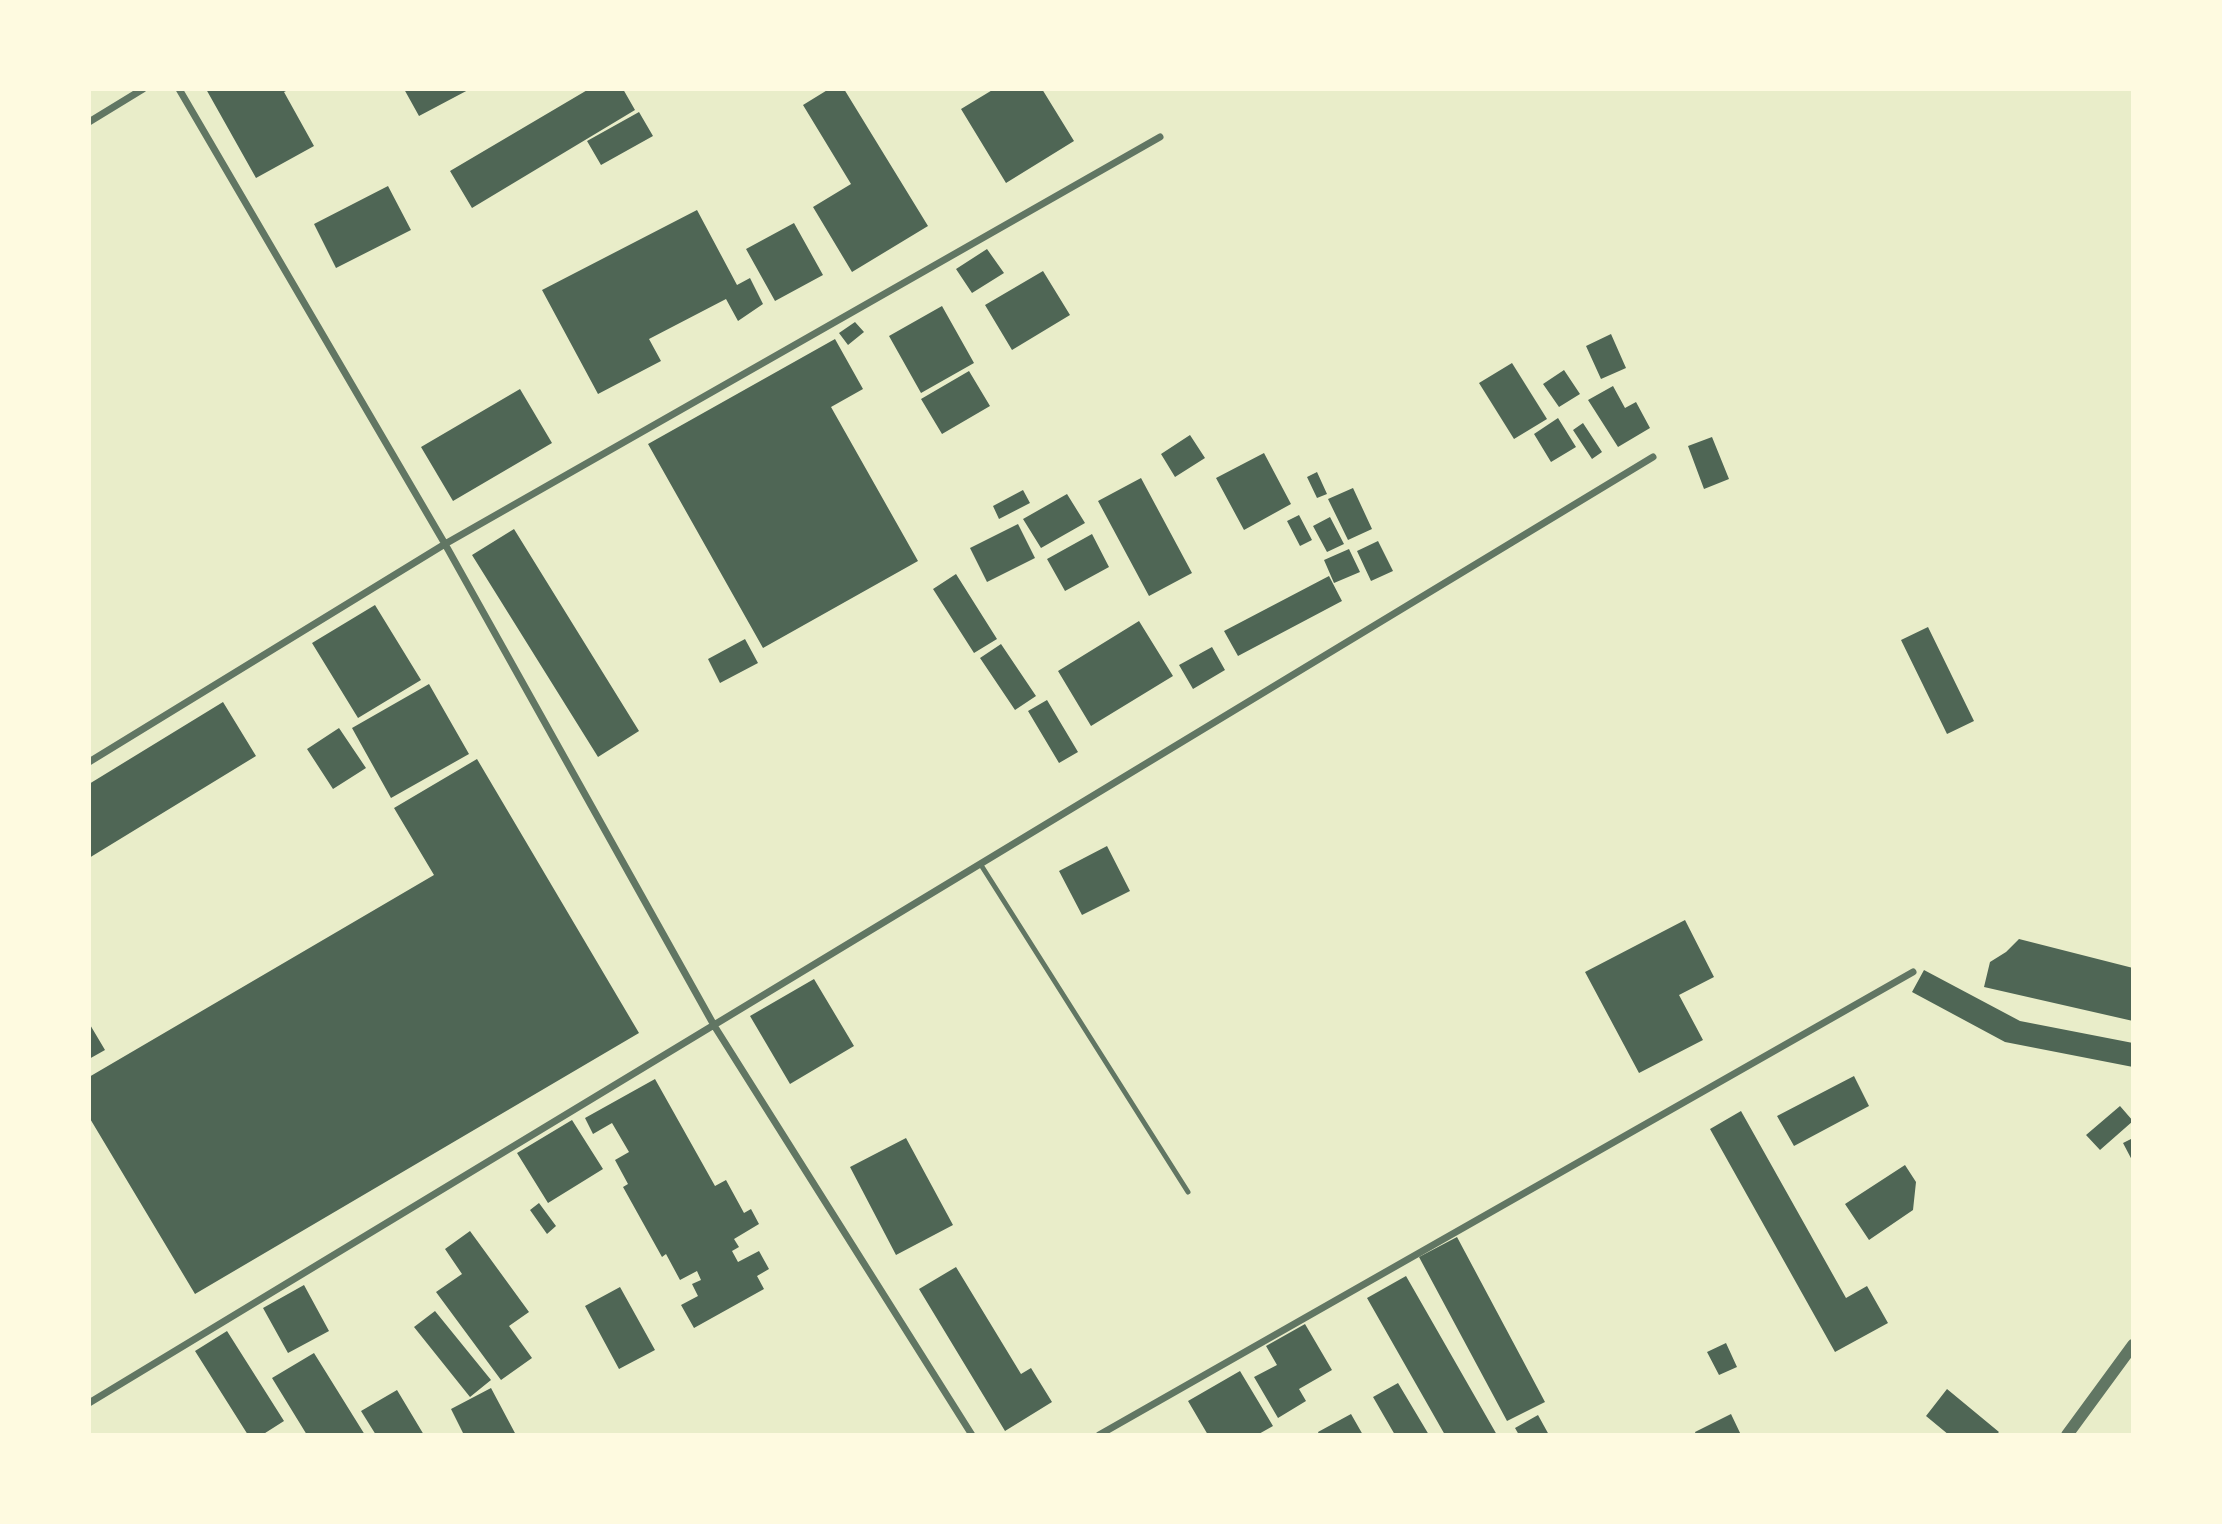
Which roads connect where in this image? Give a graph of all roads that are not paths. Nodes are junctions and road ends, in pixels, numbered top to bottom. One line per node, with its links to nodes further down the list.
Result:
1 (143, 89): 3 (street)
2 (179, 89): 6 (street)
3 (89, 122)
4 (1160, 137): 6 (street)
5 (1653, 457): 8 (street)
6 (445, 544): 7 (street); 10 (street)
7 (89, 762)
8 (981, 865): 10 (street); 11 (lane)
9 (1913, 972): 15 (street)
10 (715, 1027): 13 (street); 14 (street)
11 (1188, 1192)
12 (2133, 1345): 16 (street)
13 (89, 1403)
14 (972, 1435)
15 (1099, 1435)
16 (2067, 1435)

